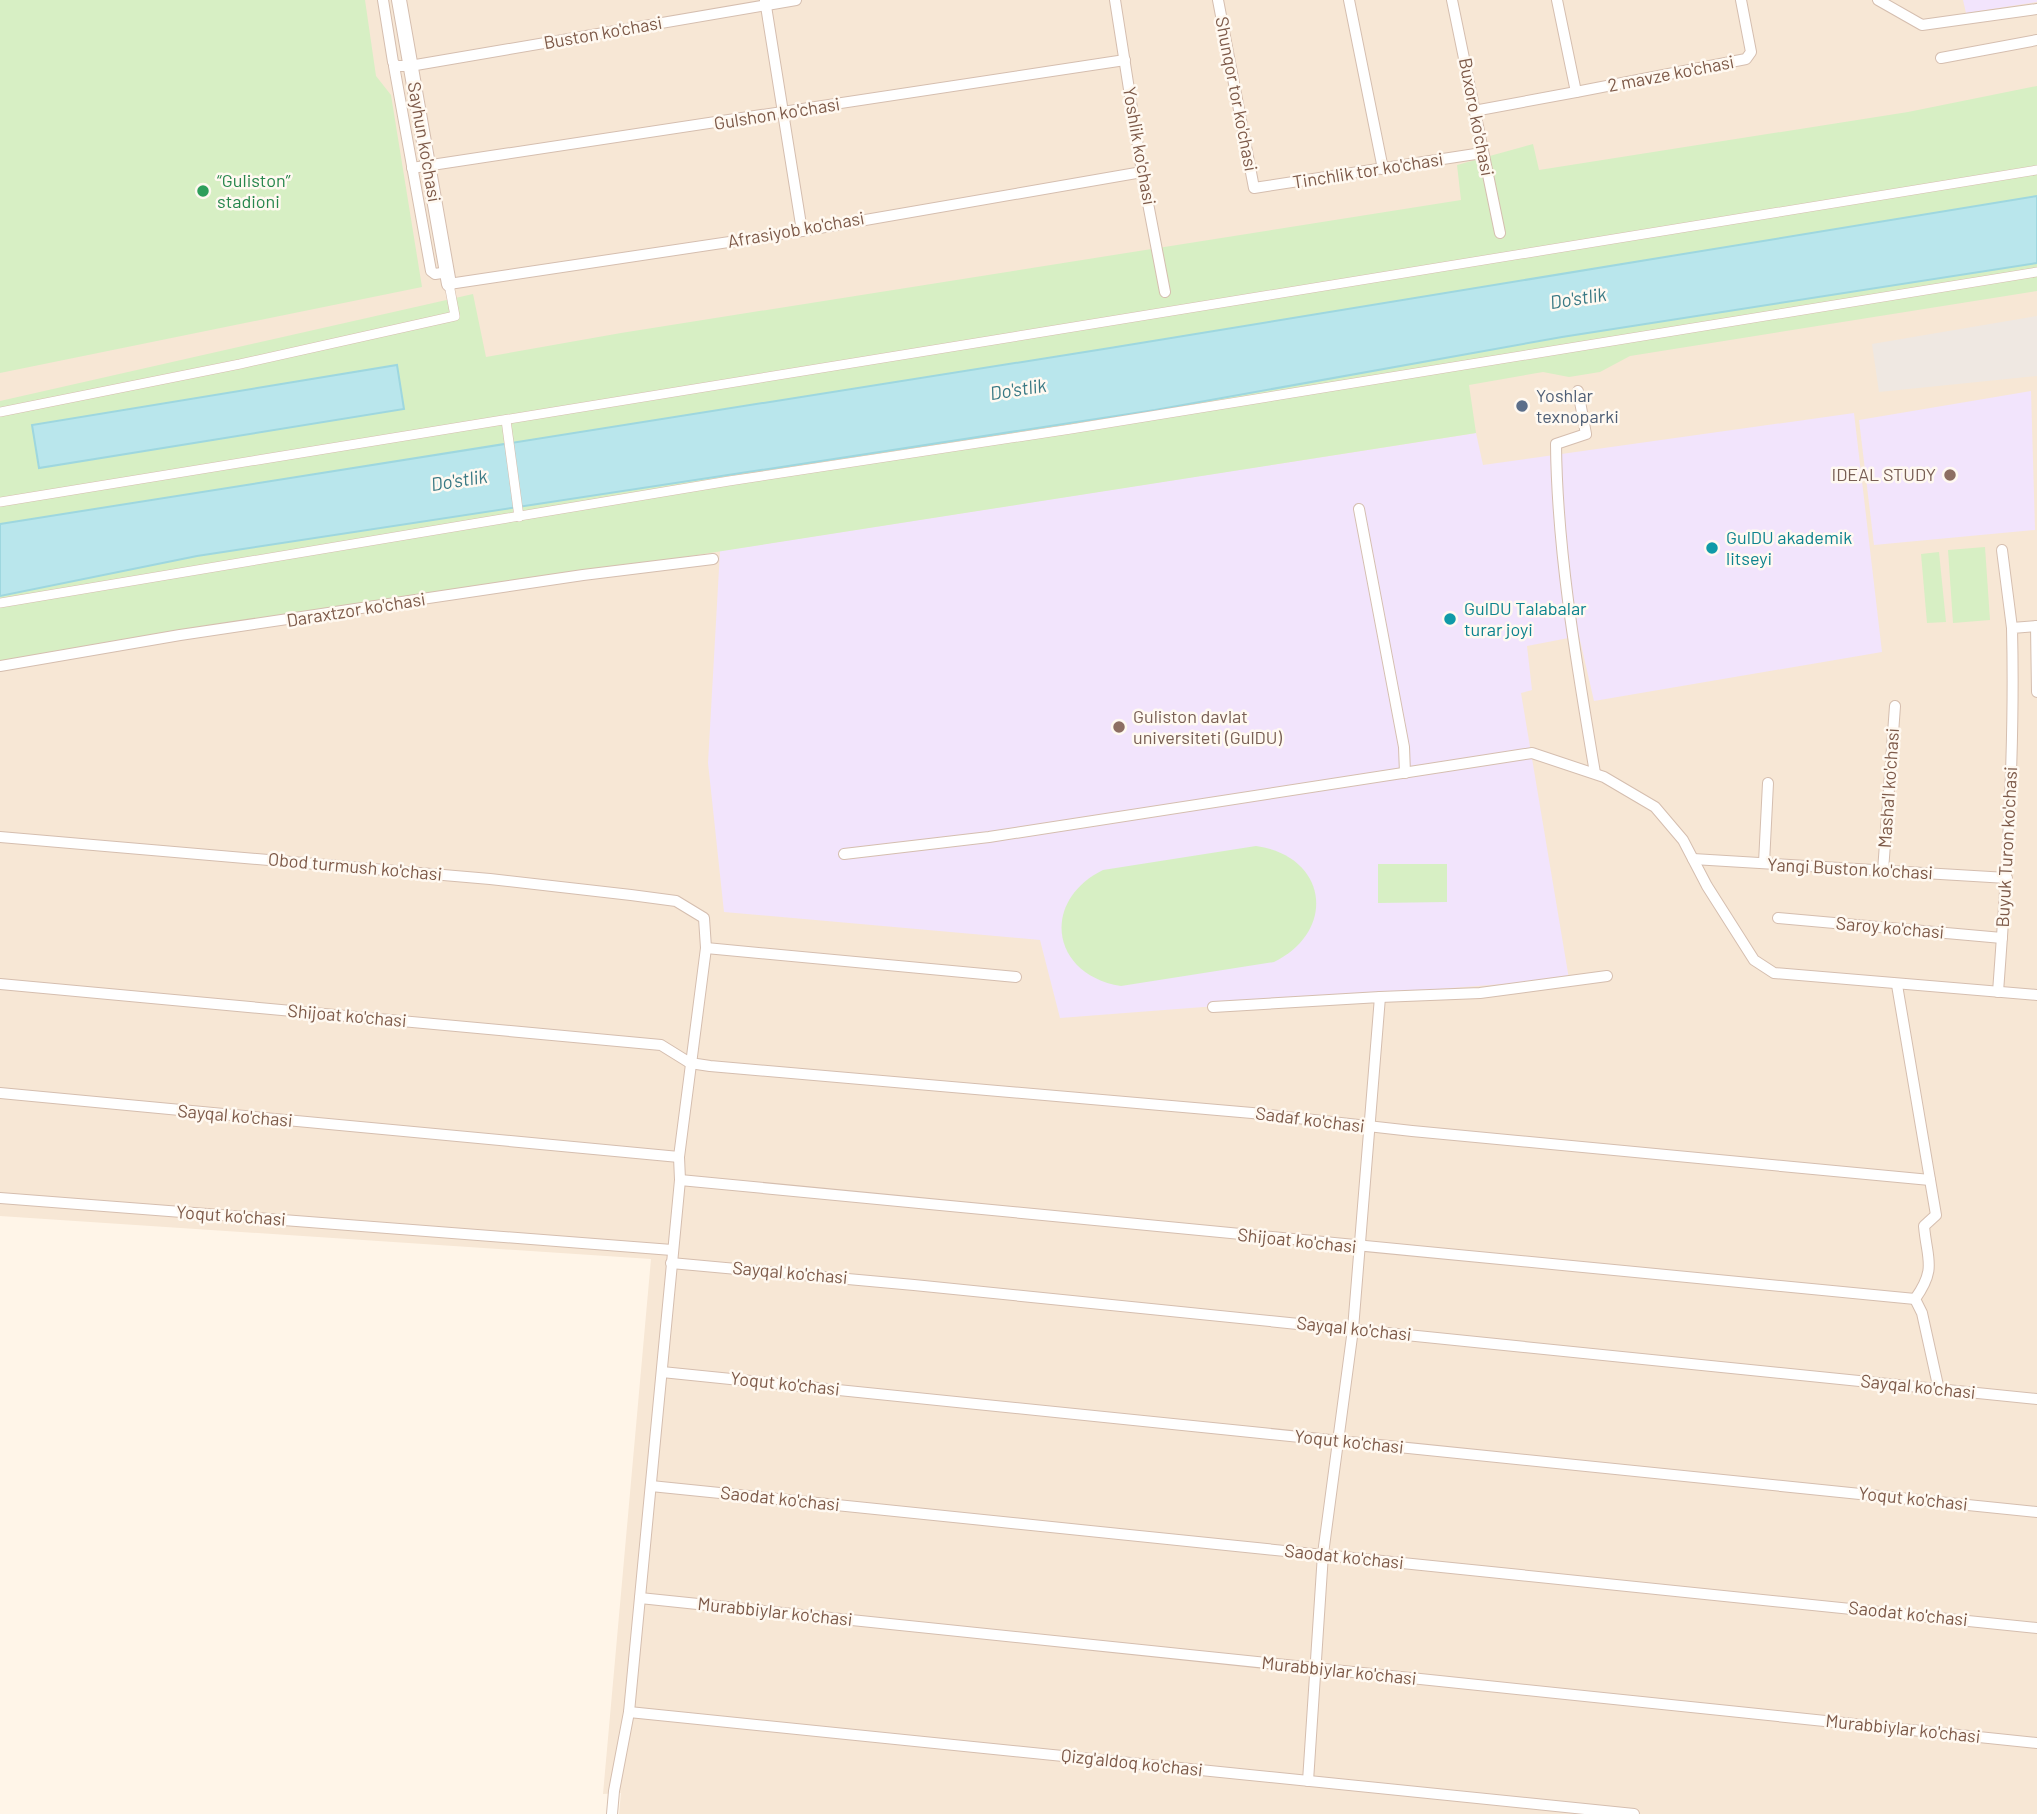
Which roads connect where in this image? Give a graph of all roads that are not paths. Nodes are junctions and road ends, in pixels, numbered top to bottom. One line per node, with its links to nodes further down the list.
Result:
1 (383, 0): 16 (street)
2 (399, 0): 17 (street, Sayhun ko'chasi)
3 (796, 0): 11 (street, Buston ko'chasi)
4 (1115, 0): 15 (street, Yoshlik ko'chasi)
5 (1218, 0): 27 (street, Shunqor tor ko'chasi)
6 (1349, 0): 24 (street)
7 (1452, 0): 19 (street, Buxoro ko'chasi)
8 (1558, 0): 18 (street)
9 (1741, 0): 18 (street, 2 mavze ko'chasi)
10 (1878, 0): 12 (street)
11 (766, 2): 17 (street, Buston ko'chasi); 20 (street)
12 (2037, 9)
13 (2037, 40): 14 (street)
14 (1941, 58)
15 (1125, 60): 20 (street, Gulshon ko'chasi); 26 (street, Yoshlik ko'chasi)
16 (394, 66): 17 (street, Buston ko'chasi); 23 (street)
17 (410, 66): 22 (street, Sayhun ko'chasi)
18 (1576, 92): 19 (street, 2 mavze ko'chasi)
19 (1474, 111): 21 (street, Buxoro ko'chasi)
20 (783, 113): 22 (street, Gulshon ko'chasi); 28 (street)
21 (1482, 153): 24 (street, Tinchlik tor ko'chasi); 29 (street, Buxoro ko'chasi)
22 (429, 166): 23 (street, Gulshon ko'chasi); 31 (street, Sayhun ko'chasi)
23 (412, 168): 31 (street)
24 (1383, 169): 27 (street, Tinchlik tor ko'chasi)
25 (2037, 170): 35 (street)
26 (1143, 173): 28 (street, Afrasiyob ko'chasi); 32 (street, Yoshlik ko'chasi)
27 (1254, 188)
28 (802, 231): 31 (street, Afrasiyob ko'chasi)
29 (1500, 233)
30 (2037, 272): 38 (street)
31 (449, 278): 34 (street)
32 (1165, 292)
33 (1578, 391): 48 (street)
34 (0, 412)
35 (506, 420): 36 (street); 38 (street)
36 (0, 502)
37 (1359, 509): 47 (street)
38 (519, 517): 41 (street)
39 (2002, 550): 43 (street, Buyuk Turon ko'chasi)
40 (713, 559): 44 (street, Daraxtzor ko'chasi)
41 (0, 603)
42 (2036, 626): 43 (street); 45 (street)
43 (2012, 628): 55 (street, Buyuk Turon ko'chasi)
44 (0, 666)
45 (2037, 692)
46 (1895, 706): 54 (street, Masha'l ko'chasi)
47 (1405, 773): 48 (street); 51 (street)
48 (1595, 773): 52 (street)
49 (1768, 783): 53 (street)
50 (0, 836): 58 (street, Obod turmush ko'chasi)
51 (844, 853)
52 (1693, 859): 53 (street, Yangi Buston ko'chasi); 62 (street)
53 (1764, 863): 54 (street, Yangi Buston ko'chasi)
54 (1883, 870): 55 (street, Yangi Buston ko'chasi)
55 (2007, 878): 57 (street, Buyuk Turon ko'chasi)
56 (1777, 918): 57 (street, Saroy ko'chasi)
57 (2002, 938): 63 (street, Buyuk Turon ko'chasi)
58 (706, 948): 60 (street); 67 (street)
59 (1607, 976): 65 (street)
60 (1017, 977)
61 (0, 984): 67 (street, Shijoat ko'chasi)
62 (1897, 985): 63 (street); 72 (street)
63 (1998, 992): 64 (street)
64 (2037, 995)
65 (1380, 996): 66 (street); 69 (street)
66 (1213, 1007)
67 (690, 1063): 69 (street, Sadaf ko'chasi); 70 (street)
68 (0, 1093): 70 (street, Sayqal ko'chasi)
69 (1369, 1126): 72 (street, Sadaf ko'chasi); 74 (street)
70 (679, 1157): 71 (street)
71 (680, 1180): 74 (street, Shijoat ko'chasi); 75 (street)
72 (1930, 1180): 77 (street)
73 (0, 1198): 75 (street, Yoqut ko'chasi)
74 (1359, 1247): 77 (street, Shijoat ko'chasi); 78 (street)
75 (672, 1250): 76 (street)
76 (671, 1263): 78 (street, Sayqal ko'chasi); 79 (street)
77 (1915, 1299): 80 (street)
78 (1353, 1329): 80 (street, Sayqal ko'chasi); 82 (street)
79 (662, 1372): 82 (street, Yoqut ko'chasi); 83 (street)
80 (1939, 1390): 81 (street, Sayqal ko'chasi)
81 (2037, 1399)
82 (1338, 1440): 84 (street, Yoqut ko'chasi); 85 (street)
83 (651, 1486): 85 (street, Saodat ko'chasi); 86 (street)
84 (2037, 1512)
85 (1323, 1555): 87 (street, Saodat ko'chasi); 88 (street)
86 (640, 1598): 88 (street, Murabbiylar ko'chasi); 89 (street)
87 (2037, 1628)
88 (1315, 1668): 90 (street, Murabbiylar ko'chasi); 91 (street)
89 (629, 1712): 91 (street, Qizg'aldoq ko'chasi); 92 (street)
90 (2037, 1743)
91 (1308, 1781): 93 (street, Qizg'aldoq ko'chasi)
92 (612, 1814)
93 (1634, 1814)

